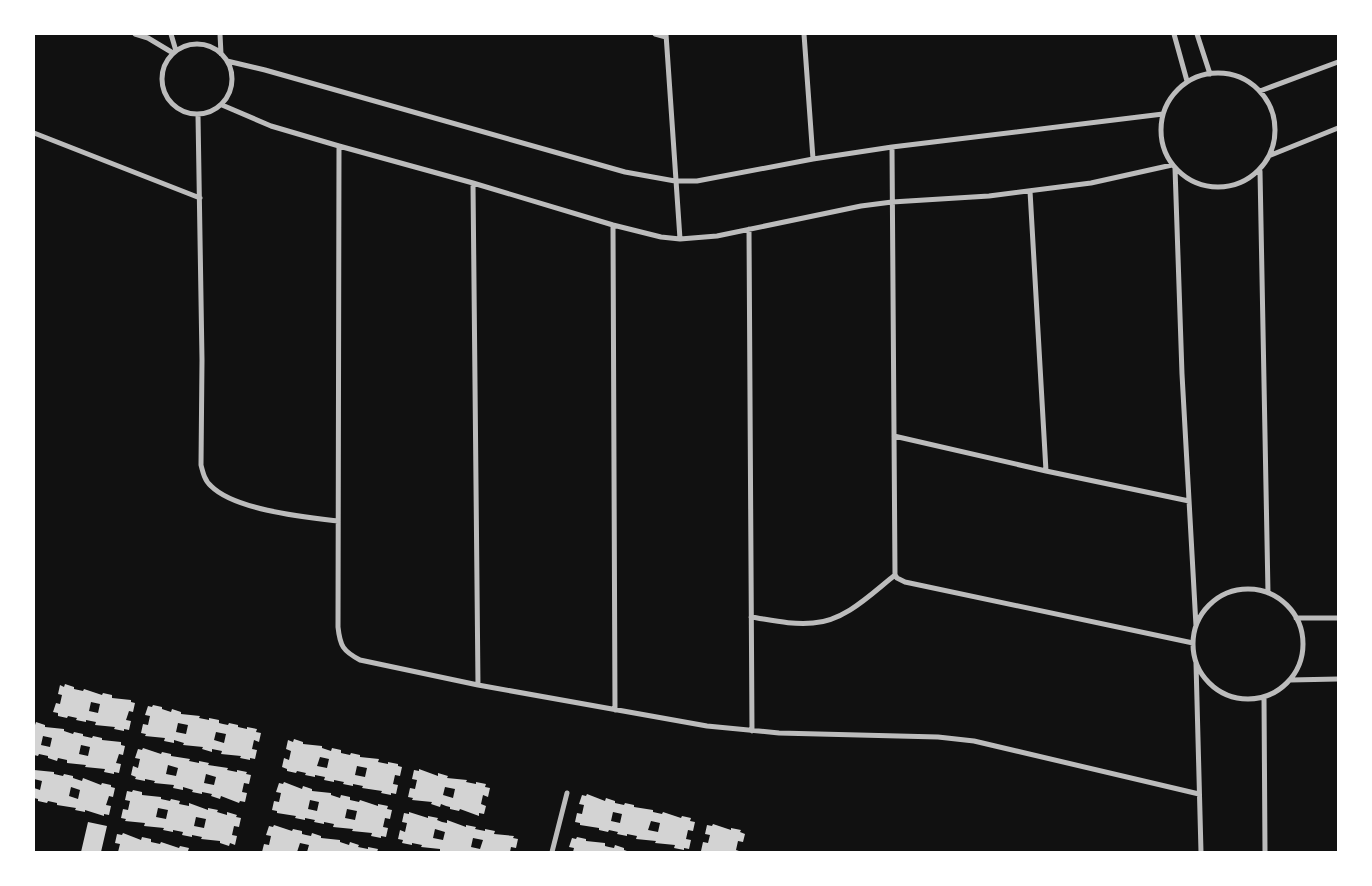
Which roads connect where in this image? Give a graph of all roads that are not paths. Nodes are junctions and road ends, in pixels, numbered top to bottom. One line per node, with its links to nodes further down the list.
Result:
1 (135, 34): 9 (street)
2 (171, 34): 9 (street)
3 (220, 34): 10 (street)
4 (655, 34): 8 (street)
5 (804, 34): 24 (street)
6 (1174, 34): 14 (street)
7 (1197, 34): 13 (street)
8 (666, 35): 27 (street)
9 (175, 52): 10 (street); 17 (street)
10 (221, 54): 11 (street)
11 (228, 61): 16 (street); 27 (street)
12 (1338, 62): 15 (street)
13 (1210, 74): 14 (street); 15 (street)
14 (1187, 81): 18 (street)
15 (1260, 91): 23 (street)
16 (222, 105): 17 (street); 21 (street)
17 (198, 114): 30 (street)
18 (1163, 114): 22 (street); 25 (street)
19 (1338, 128): 23 (street)
20 (34, 133): 30 (street)
21 (338, 146): 28 (street); 38 (street)
22 (892, 147): 24 (street); 31 (street)
23 (1270, 155): 26 (street)
24 (813, 159): 27 (street)
25 (1173, 166): 26 (street); 29 (street); 37 (street)
26 (1260, 171): 40 (street)
27 (675, 181): 34 (street)
28 (473, 183): 32 (street); 49 (street)
29 (1030, 191): 31 (street); 36 (street)
30 (200, 198): 38 (street)
31 (892, 202): 33 (street); 35 (street)
32 (613, 225): 34 (street); 51 (street)
33 (749, 229): 34 (street); 41 (street)
34 (680, 238)
35 (894, 436): 36 (street); 39 (street)
36 (1046, 471): 37 (street)
37 (1189, 501): 44 (street)
38 (338, 521): 49 (street)
39 (895, 575): 41 (street); 45 (street)
40 (1268, 593): 42 (street); 44 (street)
41 (751, 617): 52 (street)
42 (1296, 618): 43 (street); 48 (street)
43 (1338, 618)
44 (1196, 626): 45 (street)
45 (1193, 644): 46 (street)
46 (1196, 663): 50 (street); 54 (street)
47 (1338, 678): 48 (street)
48 (1290, 680): 50 (street)
49 (478, 684): 51 (street)
50 (1264, 697): 57 (street)
51 (615, 710): 52 (street)
52 (752, 731): 54 (street)
53 (567, 793): 55 (street)
54 (1199, 794): 56 (street)
55 (552, 852)
56 (1201, 852)
57 (1264, 852)

